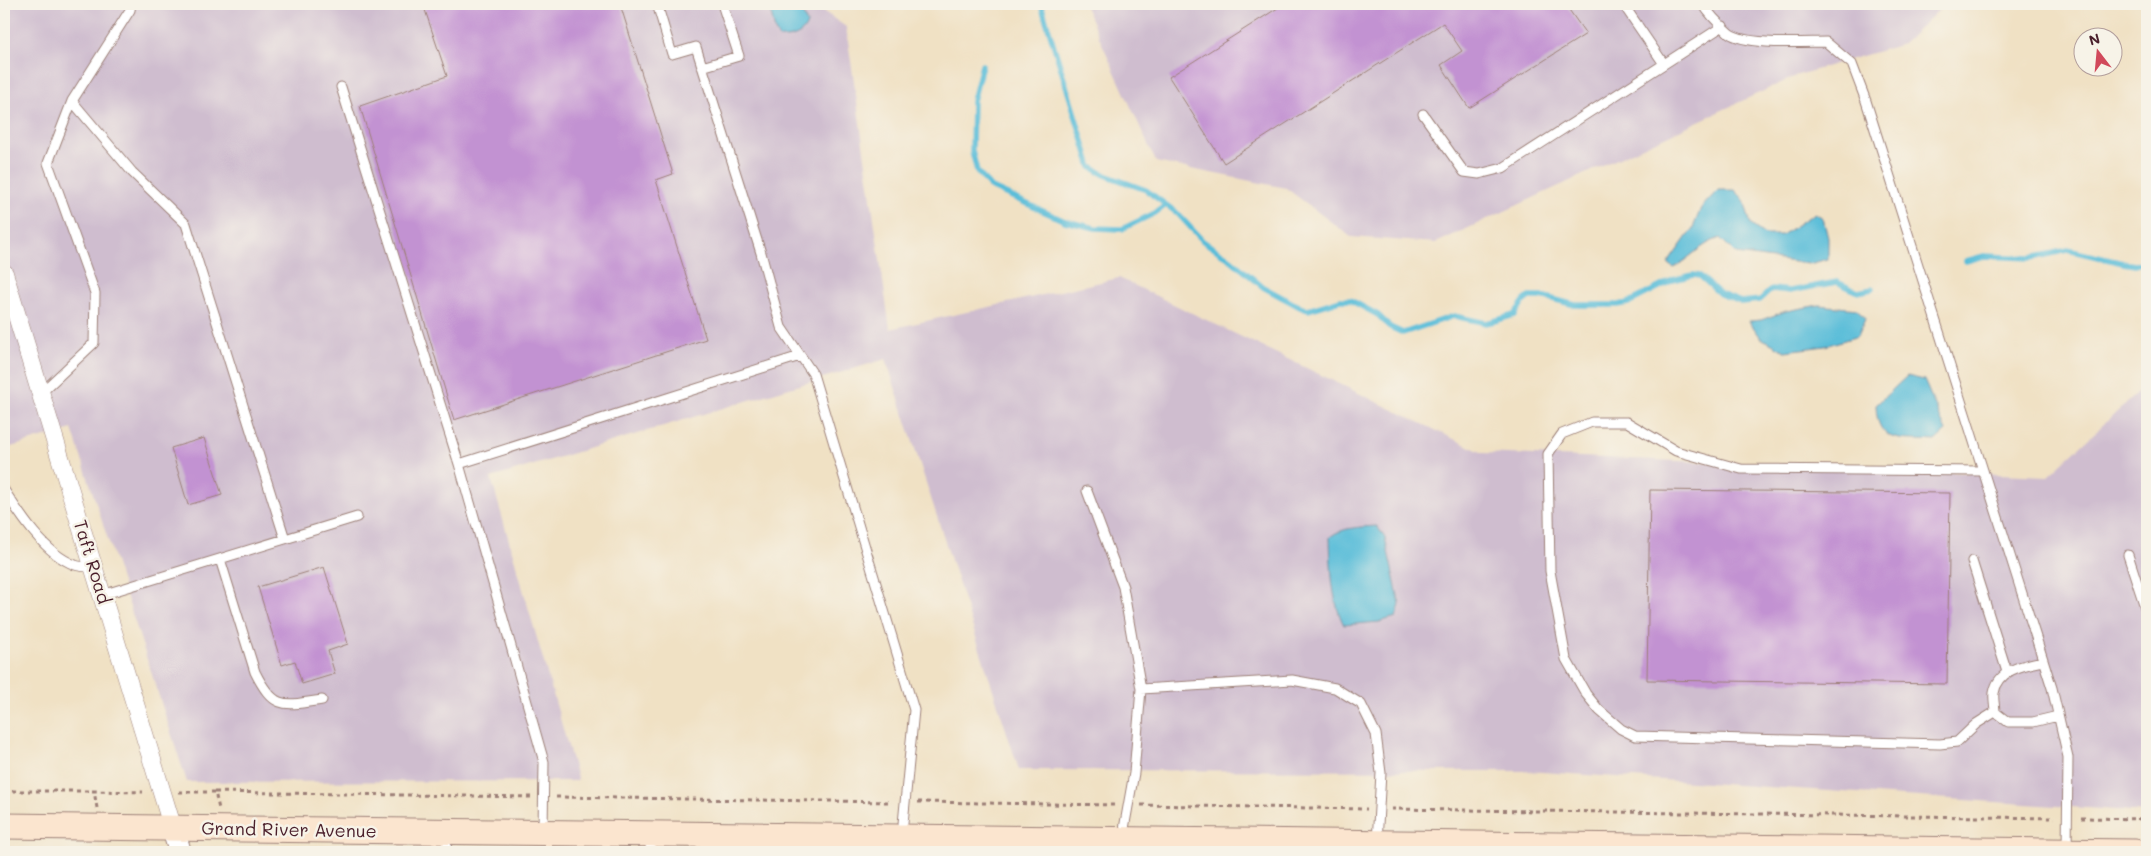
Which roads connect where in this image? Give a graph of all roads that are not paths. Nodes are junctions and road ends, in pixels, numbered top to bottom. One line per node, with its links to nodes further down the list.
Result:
1 (131, 4): 10 (lane)
2 (657, 4): 8 (lane)
3 (722, 4): 8 (lane)
4 (1623, 4): 7 (lane)
5 (1703, 4): 6 (lane)
6 (1723, 26): 7 (lane); 16 (lane)
7 (1664, 64): 11 (lane)
8 (702, 67): 13 (lane)
9 (341, 88): 15 (lane)
10 (72, 100): 14 (lane); 20 (lane)
11 (1423, 114)
12 (4, 273): 14 (street, Taft Road)
13 (800, 356): 15 (lane); 36 (lane)
14 (41, 393): 24 (street, Taft Road)
15 (459, 464): 35 (lane)
16 (1983, 471): 27 (lane); 31 (lane)
17 (4, 490): 24 (lane)
18 (1087, 491): 29 (lane)
19 (357, 517): 20 (lane)
20 (285, 539): 22 (lane)
21 (2128, 555): 26 (lane)
22 (220, 559): 25 (lane); 30 (lane)
23 (1972, 561): 28 (lane)
24 (94, 567): 25 (street, Taft Road)
25 (102, 596): 34 (street, Taft Road)
26 (2147, 613)
27 (2043, 661): 28 (lane); 32 (lane)
28 (2007, 672): 31 (lane)
29 (1141, 689): 39 (lane); 40 (lane)
30 (322, 700)
31 (1995, 712): 32 (lane)
32 (2058, 716): 44 (lane)
33 (4, 826): 34 (main road, Grand River Avenue)
34 (173, 829): 37 (main road, Grand River Avenue); 45 (street, Taft Road)
35 (543, 833): 37 (main road, Grand River Avenue); 38 (main road, Grand River Avenue)
36 (889, 840): 38 (main road, Grand River Avenue); 39 (main road, Grand River Avenue)
37 (447, 842)
38 (650, 843)
39 (1123, 846): 40 (main road, Grand River Avenue)
40 (1378, 847): 41 (main road, Grand River Avenue)
41 (1491, 848): 42 (main road, Grand River Avenue)
42 (1789, 850): 43 (main road, Grand River Avenue)
43 (1936, 851): 44 (main road, Grand River Avenue)
44 (2082, 851): 46 (main road, Grand River Avenue)
45 (180, 852)
46 (2135, 852)

